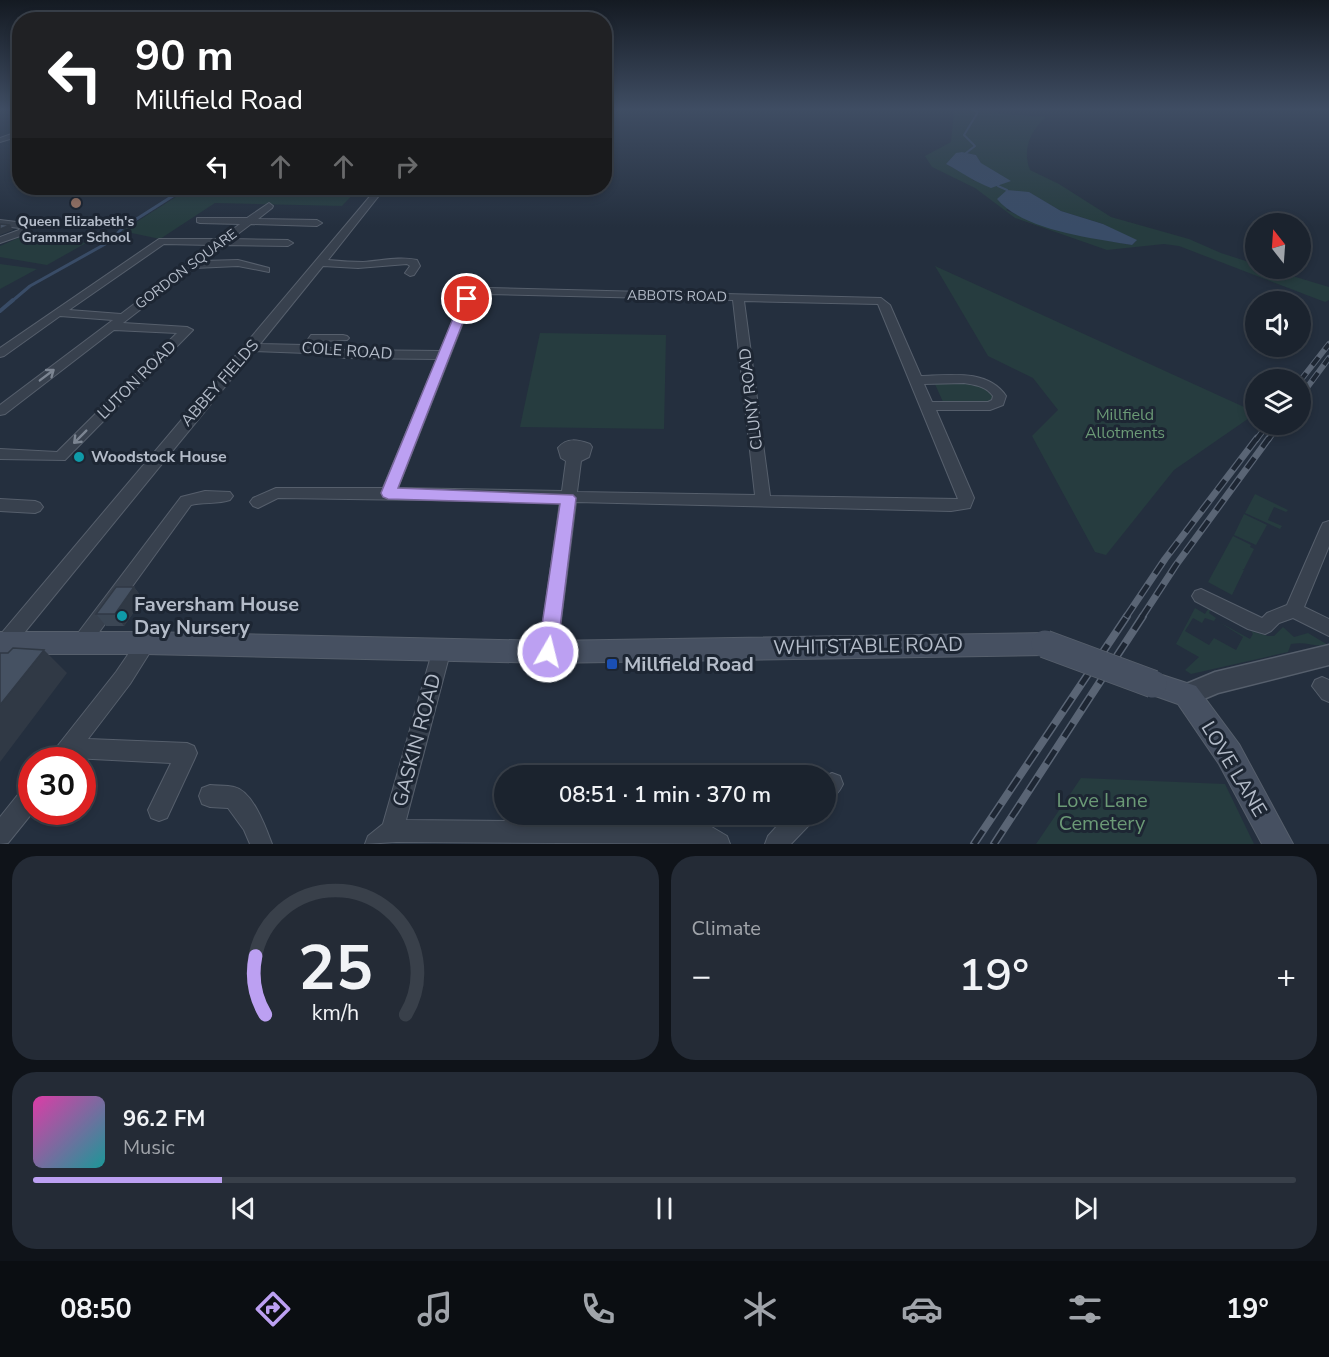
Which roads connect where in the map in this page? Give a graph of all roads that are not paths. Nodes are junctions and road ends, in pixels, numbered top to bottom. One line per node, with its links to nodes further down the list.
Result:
1 (375, 195): 10 (street, ABBEY FIELDS)
2 (269, 206): 4 (street, GORDON SQUARE)
3 (200, 220): 4 (street, GORDON SQUARE)
4 (249, 221): 6 (street, GORDON SQUARE); 8 (street, GORDON SQUARE)
5 (0, 223): 7 (street)
6 (317, 223)
7 (0, 240)
8 (221, 242): 9 (street); 11 (street, GORDON SQUARE); 15 (street)
9 (288, 243)
10 (322, 262): 13 (street); 19 (street, ABBEY FIELDS)
11 (191, 265): 12 (street); 16 (street, GORDON SQUARE)
12 (264, 267)
13 (410, 273)
14 (738, 297): 22 (street, ABBOTS ROAD); 23 (street, ABBOTS ROAD); 31 (street, CLUNY ROAD)
15 (58, 313): 16 (street, GORDON SQUARE); 21 (street)
16 (123, 317): 17 (street, GORDON SQUARE)
17 (112, 326): 25 (street, GORDON SQUARE, one-way to 17); 26 (street, LUTON ROAD, one-way to 26)
18 (343, 338): 20 (street)
19 (250, 347): 20 (street, COLE ROAD); 39 (street, ABBEY FIELDS)
20 (307, 348): 22 (street, COLE ROAD)
21 (0, 353)
22 (444, 355): 28 (street)
23 (918, 380): 24 (street); 24 (street)
24 (928, 406): 31 (street)
25 (0, 411)
26 (0, 454)
27 (574, 458): 30 (street)
28 (388, 493): 30 (street); 32 (street)
29 (225, 496): 40 (street)
30 (568, 498): 31 (street); 43 (street)
31 (763, 501)
32 (258, 502)
33 (0, 505): 34 (street)
34 (35, 507)
35 (1328, 535): 37 (street)
36 (1201, 596): 37 (street)
37 (1294, 610): 38 (street)
38 (1329, 628)
39 (2, 643): 40 (main road, WHITSTABLE ROAD)
40 (81, 643): 41 (main road, WHITSTABLE ROAD)
41 (146, 643): 42 (main road, WHITSTABLE ROAD); 46 (street)
42 (442, 649): 43 (main road, WHITSTABLE ROAD); 53 (street, GASKIN ROAD)
43 (548, 652): 45 (main road, WHITSTABLE ROAD, bridge)
44 (1329, 655): 45 (street)
45 (1187, 695): 58 (main road, LOVE LANE)
46 (70, 747)
47 (96, 754): 49 (street)
48 (210, 796): 56 (street)
49 (159, 810)
50 (18, 813): 52 (street)
51 (793, 825): 55 (street)
52 (0, 836)
53 (384, 838): 54 (street)
54 (569, 838): 57 (street)
55 (779, 840)
56 (261, 844)
57 (719, 844)
58 (1278, 844)

